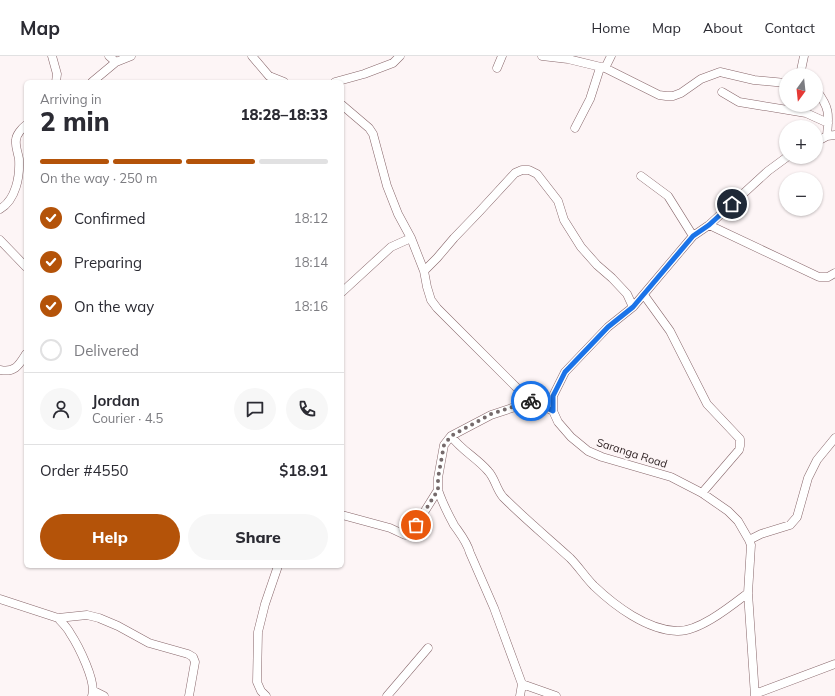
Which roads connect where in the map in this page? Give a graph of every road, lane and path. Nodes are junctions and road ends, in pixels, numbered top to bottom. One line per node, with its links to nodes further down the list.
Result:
1 (52, 56): 14 (street)
2 (109, 56): 10 (street)
3 (132, 56): 10 (street)
4 (252, 56): 16 (street)
5 (400, 56): 17 (street)
6 (502, 56): 11 (street)
7 (542, 56): 12 (street)
8 (611, 56): 12 (street)
9 (804, 56): 13 (street)
10 (116, 62): 15 (street)
11 (497, 68)
12 (602, 68): 18 (street); 24 (street)
13 (801, 68)
14 (56, 80)
15 (94, 80)
16 (279, 80)
17 (342, 80)
18 (779, 82)
19 (722, 92): 22 (street)
20 (823, 99): 22 (street)
21 (344, 107): 31 (street)
22 (828, 123): 25 (street)
23 (24, 128): 28 (street)
24 (575, 128)
25 (831, 136)
26 (779, 163): 29 (street)
27 (641, 176): 30 (street)
28 (0, 209)
29 (709, 225): 30 (street); 35 (street)
30 (693, 236): 37 (street)
31 (411, 238): 34 (street); 36 (street)
32 (0, 240): 33 (street)
33 (24, 265)
34 (424, 270): 38 (street); 41 (street)
35 (835, 273)
36 (344, 290)
37 (644, 295): 38 (street); 46 (street)
38 (633, 307): 42 (street)
39 (24, 358): 40 (street)
40 (0, 370)
41 (533, 401): 42 (street); 43 (street)
42 (553, 411): 46 (street, Saranga Road)
43 (451, 436): 45 (street); 50 (street)
44 (835, 438): 48 (street)
45 (438, 490): 47 (street); 55 (street)
46 (702, 493): 48 (street, Saranga Road)
47 (344, 516)
48 (750, 540): 50 (street)
49 (277, 568): 60 (street)
50 (748, 593): 57 (street)
51 (0, 600): 52 (street)
52 (58, 618): 56 (street); 59 (street)
53 (428, 648): 61 (street)
54 (835, 664): 57 (street)
55 (522, 684): 62 (street); 63 (street)
56 (93, 694): 58 (street)
57 (755, 695)
58 (104, 696)
59 (189, 696)
60 (266, 696)
61 (387, 696)
62 (520, 696)
63 (556, 696)

